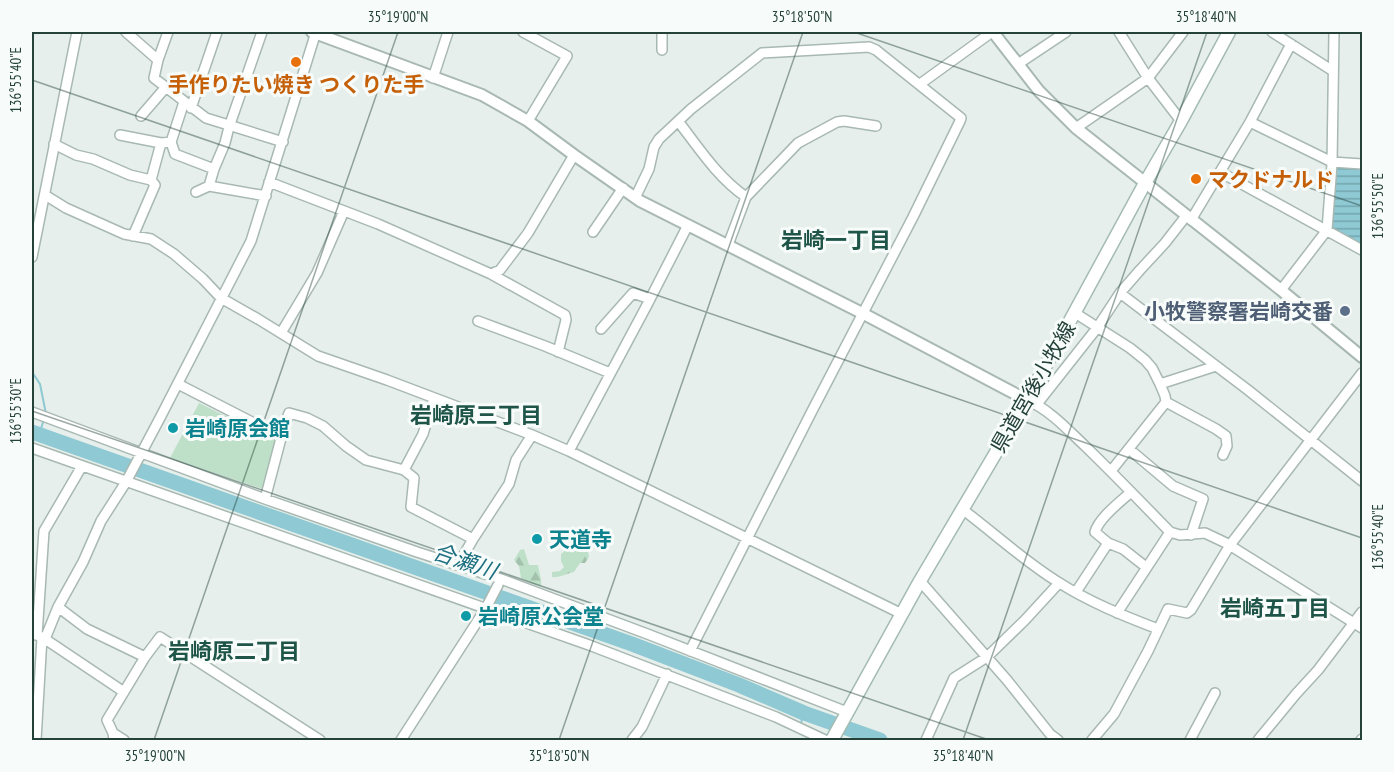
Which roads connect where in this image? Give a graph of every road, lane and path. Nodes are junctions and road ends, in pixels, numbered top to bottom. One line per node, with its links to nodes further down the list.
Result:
1 (77, 32): 38 (street)
2 (126, 32): 19 (street)
3 (168, 32): 19 (street)
4 (217, 32): 26 (street)
5 (262, 32): 33 (street)
6 (314, 32): 22 (street); 36 (street)
7 (448, 32): 22 (street)
8 (523, 32): 28 (street)
9 (662, 32): 18 (street)
10 (993, 32): 20 (street); 24 (street)
11 (1119, 32): 23 (street)
12 (1183, 32): 23 (street)
13 (1228, 32): 30 (main road, 県道宮後小牧線)
14 (1272, 32): 17 (street)
15 (1334, 32): 21 (street)
16 (1061, 33): 20 (street)
17 (1291, 44): 21 (street); 31 (street)
18 (662, 50)
19 (158, 60): 25 (street)
20 (1018, 64): 34 (street)
21 (1333, 71): 40 (street)
22 (433, 78): 28 (street)
23 (1148, 78): 30 (street); 34 (street)
24 (920, 84): 29 (street); 68 (street)
25 (165, 87): 26 (street); 27 (street)
26 (188, 105): 33 (street); 37 (street)
27 (141, 116)
28 (528, 121): 39 (street)
29 (678, 121): 52 (street); 53 (street)
30 (1181, 121): 46 (main road, 県道宮後小牧線)
31 (1250, 122): 40 (street); 43 (street)
32 (876, 126): 52 (street)
33 (229, 127): 36 (street); 42 (street)
34 (1076, 128): 46 (street)
35 (120, 135): 37 (street)
36 (283, 142): 45 (street)
37 (166, 143): 42 (street); 44 (street)
38 (54, 144): 44 (street); 50 (street)
39 (574, 155): 48 (street); 63 (street)
40 (1332, 162): 41 (street); 57 (street)
41 (1362, 164)
42 (214, 169): 47 (street)
43 (1220, 172): 55 (street); 57 (street)
44 (151, 180): 59 (street)
45 (269, 182): 51 (street); 54 (street)
46 (1145, 183): 55 (street); 69 (main road, 県道宮後小牧線)
47 (209, 186): 49 (street); 51 (street)
48 (623, 188): 53 (street); 58 (street)
49 (196, 192)
50 (45, 195): 59 (street); 62 (street)
51 (266, 196): 66 (street)
52 (746, 197): 60 (street)
53 (635, 198): 56 (street)
54 (344, 211): 63 (street); 73 (street)
55 (1189, 218): 64 (street); 65 (street)
56 (688, 225): 60 (street); 67 (street)
57 (1328, 230): 61 (street); 64 (street)
58 (593, 232)
59 (133, 236): 66 (street)
60 (728, 245): 68 (street)
61 (1362, 250)
62 (32, 257)
63 (491, 274): 74 (street)
64 (1281, 290): 75 (street)
65 (1120, 293): 71 (street); 76 (street)
66 (221, 298): 73 (street); 79 (street)
67 (650, 298): 72 (street); 77 (street)
68 (862, 313): 82 (street); 104 (street)
69 (1075, 313): 71 (street); 82 (main road, 県道宮後小牧線)
70 (478, 321): 74 (street)
71 (1097, 328): 80 (street); 82 (street)
72 (602, 329)
73 (281, 333): 81 (street)
74 (558, 351): 77 (street)
75 (1362, 357)
76 (1216, 366): 80 (street); 87 (street)
77 (610, 373): 90 (street)
78 (1362, 373): 87 (street)
79 (178, 384): 86 (street); 91 (street)
80 (1160, 384): 83 (street)
81 (434, 398): 85 (street); 94 (street)
82 (1032, 402): 95 (street); 100 (main road, 県道宮後小牧線)
83 (1166, 402): 89 (street); 92 (street)
84 (32, 412): 91 (street)
85 (532, 435): 90 (street); 103 (street)
86 (281, 437): 94 (street); 99 (street)
87 (1311, 439): 97 (street); 106 (street)
88 (32, 448): 93 (street)
89 (1129, 448): 95 (street); 102 (street)
90 (569, 451): 104 (street)
91 (141, 453): 96 (street); 99 (street)
92 (1223, 455)
93 (82, 466): 96 (street); 120 (street)
94 (404, 470): 103 (street)
95 (1111, 471): 98 (street)
96 (127, 480): 113 (street); 114 (street)
97 (1362, 481)
98 (1131, 492): 101 (street); 105 (street)
99 (265, 499): 107 (street)
100 (962, 509): 109 (main road, 県道宮後小牧線); 110 (street)
101 (1170, 532): 102 (street); 108 (street)
102 (1191, 535): 106 (street)
103 (473, 538): 107 (street)
104 (747, 538): 117 (street); 121 (street)
105 (1108, 543): 108 (street); 112 (street)
106 (1230, 545): 118 (street); 119 (street)
107 (458, 565): 121 (street)
108 (1146, 567): 116 (street)
109 (920, 581): 117 (main road, 県道宮後小牧線); 123 (street)
110 (1059, 583): 112 (street); 123 (street)
111 (498, 585): 114 (street)
112 (1076, 592): 116 (street)
113 (58, 607): 120 (street); 122 (street)
114 (486, 608): 124 (street); 133 (street)
115 (1362, 612): 118 (street)
116 (1117, 613): 119 (street)
117 (902, 614): 127 (main road, 県道宮後小牧線)
118 (1358, 625): 139 (street)
119 (1158, 629): 137 (street)
120 (39, 636): 125 (street); 130 (street)
121 (690, 651): 127 (street)
122 (145, 657): 125 (street); 132 (street)
123 (987, 657): 135 (street); 136 (street)
124 (666, 674): 129 (street); 134 (street)
125 (124, 692): 128 (street)
126 (1215, 693): 138 (street)
127 (847, 712): 129 (main road, 県道宮後小牧線)
128 (114, 737): 131 (street)
129 (830, 740)
130 (36, 741)
131 (124, 741)
132 (320, 741)
133 (401, 741)
134 (632, 741)
135 (926, 741)
136 (1058, 741)
137 (1092, 741)
138 (1190, 741)
139 (1258, 741)

